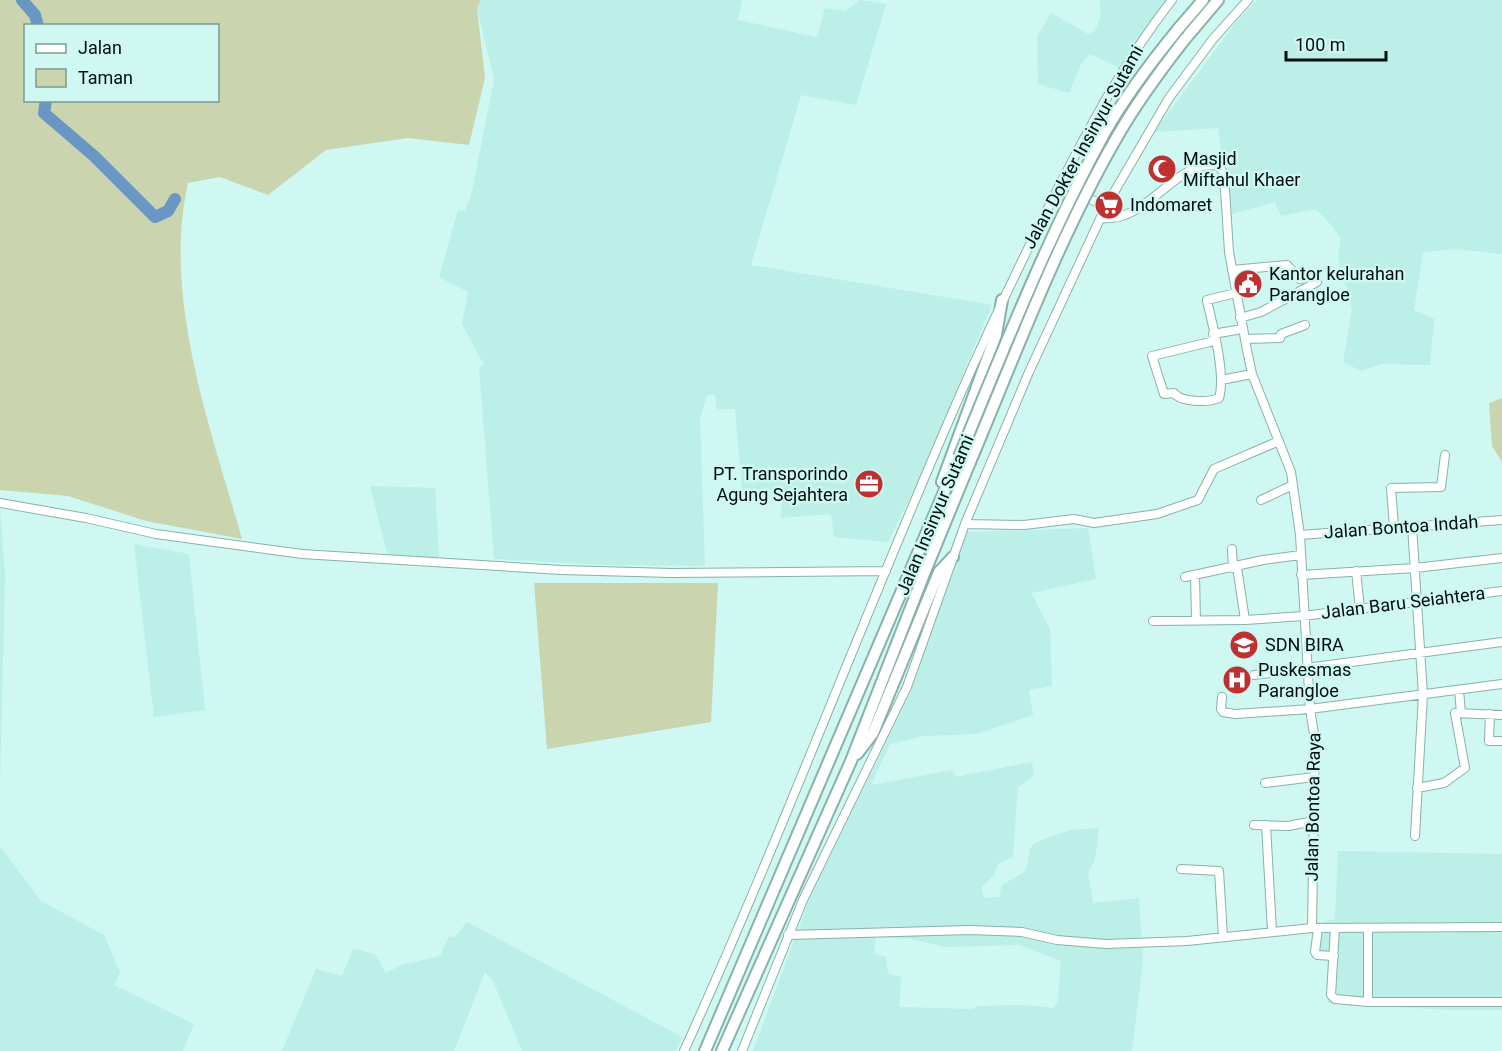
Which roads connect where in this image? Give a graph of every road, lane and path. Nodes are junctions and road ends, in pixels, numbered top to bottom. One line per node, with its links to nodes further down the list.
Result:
1 (1172, 0): 5 (street, Jalan Dokter Insinyur Sutami)
2 (1203, 0): 25 (highway, Jalan Insinyur Sutami, bridge)
3 (1218, 0): 62 (highway, Jalan Insinyur Sutami, bridge)
4 (1248, 0): 6 (street)
5 (1059, 186): 6 (street); 12 (street, Jalan Dokter Insinyur Sutami)
6 (1106, 206): 7 (street)
7 (1101, 218): 8 (street, Jalan Bontoa Raya); 27 (street)
8 (1232, 270): 9 (street); 11 (street, Jalan Bontoa Raya)
9 (1300, 279)
10 (1317, 282): 13 (street)
11 (1236, 293): 13 (street, Jalan Bontoa Raya); 16 (street)
12 (1002, 300): 25 (highway); 37 (street, Jalan Dokter Insinyur Sutami)
13 (1240, 318): 15 (street, Jalan Bontoa Raya)
14 (1305, 325): 17 (street)
15 (1242, 329): 16 (street); 17 (street, Jalan Bontoa Raya)
16 (1214, 338): 19 (street); 19 (street)
17 (1245, 339): 18 (street, Jalan Bontoa Raya)
18 (1252, 374): 19 (street); 20 (street, Jalan Bontoa Raya)
19 (1221, 380)
20 (1279, 441): 22 (street, Jalan Bontoa Raya); 27 (street)
21 (1445, 455): 29 (street)
22 (1293, 485): 23 (street); 30 (street, Jalan Bontoa Raya)
23 (1261, 500)
24 (0, 502): 37 (street)
25 (934, 517): 82 (highway, Jalan Insinyur Sutami)
26 (1502, 520): 28 (street, Jalan Bontoa Indah)
27 (965, 524): 33 (street)
28 (1412, 526): 29 (street, Jalan Bontoa Indah); 36 (street)
29 (1394, 527): 30 (street, Jalan Bontoa Indah)
30 (1300, 535): 32 (street, Jalan Bontoa Raya)
31 (1232, 549): 35 (street)
32 (1301, 555): 35 (street); 40 (street, Jalan Bontoa Raya)
33 (953, 557): 62 (highway); 76 (street)
34 (1502, 558): 36 (street)
35 (1235, 568): 39 (street); 46 (street)
36 (1415, 568): 38 (street); 43 (street)
37 (886, 571): 81 (street, Jalan Dokter Insinyur Sutami)
38 (1356, 572): 40 (street); 44 (street)
39 (1195, 575): 41 (street); 48 (street)
40 (1301, 575): 45 (street, Jalan Bontoa Raya)
41 (1185, 577)
42 (1502, 591): 43 (street, Jalan Baru Seiahtera)
43 (1418, 602): 44 (street, Jalan Baru Seiahtera); 50 (street)
44 (1360, 609): 45 (street, Jalan Baru Seiahtera)
45 (1303, 616): 46 (street, Jalan Baru Seiahtera); 51 (street, Jalan Bontoa Raya)
46 (1245, 620): 48 (street, Jalan Baru Seiahtera)
47 (1153, 621): 48 (street, Jalan Baru Seiahtera)
48 (1196, 621)
49 (1502, 642): 50 (street)
50 (1421, 653): 51 (street); 55 (street)
51 (1308, 667): 52 (street); 57 (street, Jalan Bontoa Raya)
52 (1254, 675)
53 (1502, 684): 54 (street)
54 (1459, 690): 55 (street); 58 (street)
55 (1424, 695): 57 (street); 65 (street)
56 (1222, 697): 57 (street)
57 (1310, 709): 63 (street, Jalan Bontoa Raya)
58 (1461, 713): 59 (street); 65 (street)
59 (1490, 714): 60 (street); 61 (street)
60 (1502, 715)
61 (1502, 741)
62 (851, 760): 83 (highway, Jalan Insinyur Sutami)
63 (1314, 777): 64 (street); 66 (street, Jalan Bontoa Raya)
64 (1265, 783)
65 (1417, 788): 69 (street)
66 (1314, 821): 68 (street); 72 (street, Jalan Bontoa Raya)
67 (1254, 825): 68 (street)
68 (1266, 825): 75 (street)
69 (1415, 836)
70 (1181, 869): 77 (street)
71 (1502, 927): 74 (street)
72 (1315, 928): 73 (street); 75 (street); 78 (street, Jalan Bontoa Raya)
73 (1335, 928): 74 (street); 78 (street)
74 (1368, 928): 79 (street)
75 (1272, 932): 77 (street)
76 (788, 935): 77 (street); 84 (street)
77 (1223, 937)
78 (1334, 956): 79 (street)
79 (1368, 1002): 80 (street)
80 (1502, 1002)
81 (684, 1051)
82 (705, 1051)
83 (722, 1051)
84 (742, 1051)

